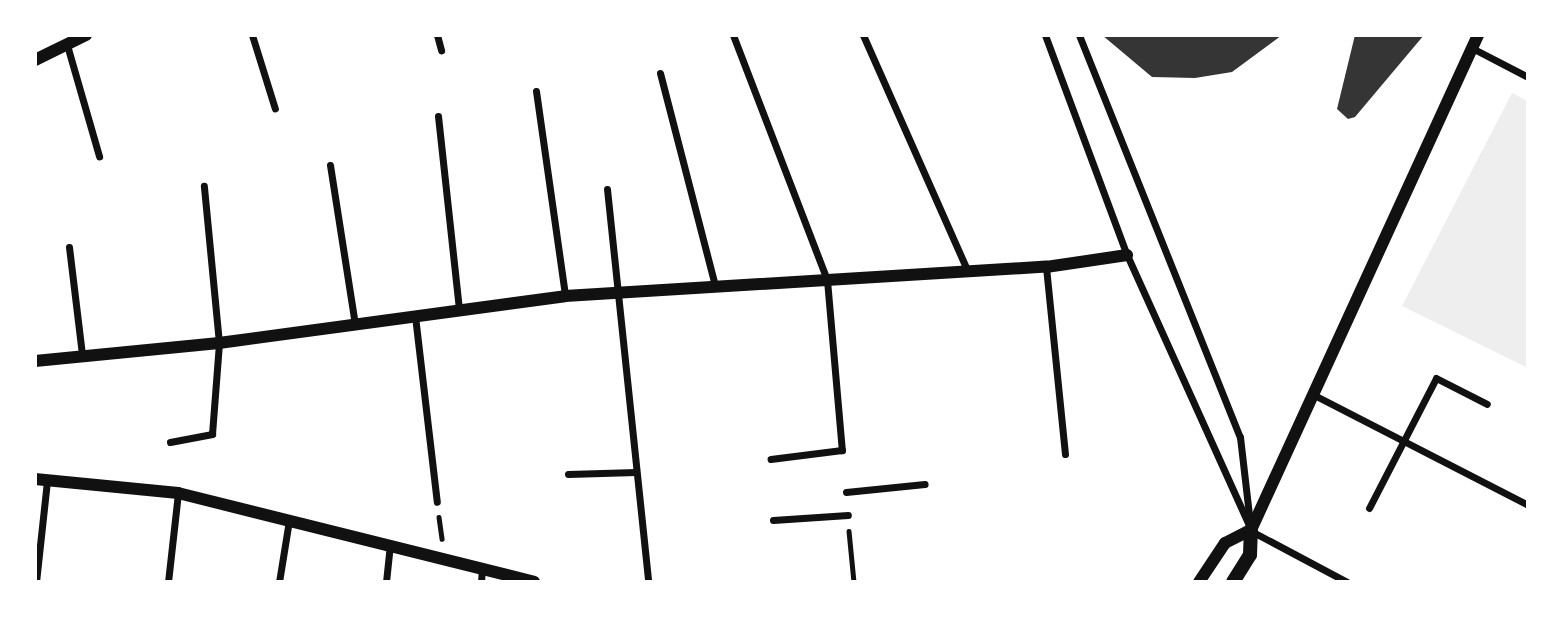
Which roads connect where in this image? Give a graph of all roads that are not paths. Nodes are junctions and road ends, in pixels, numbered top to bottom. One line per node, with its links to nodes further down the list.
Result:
1 (86, 35): 9 (street)
2 (252, 35): 16 (street)
3 (436, 35): 11 (street)
4 (733, 35): 26 (street)
5 (863, 35): 25 (street)
6 (1045, 35): 23 (street)
7 (1079, 35): 54 (street)
8 (1478, 35): 10 (street)
9 (66, 45): 12 (street); 18 (street)
10 (1472, 48): 14 (street); 36 (street)
11 (441, 50)
12 (35, 60)
13 (660, 73): 27 (street)
14 (1528, 76)
15 (537, 91): 29 (street)
16 (275, 108)
17 (438, 116): 30 (street)
18 (99, 156)
19 (330, 165): 32 (street)
20 (204, 186): 33 (street)
21 (607, 189): 28 (street)
22 (69, 247): 34 (street)
23 (1127, 255): 24 (street); 54 (street)
24 (1046, 267): 25 (street); 40 (street)
25 (967, 270): 26 (street)
26 (827, 280): 27 (street); 41 (street)
27 (715, 286): 28 (street)
28 (621, 293): 29 (street); 42 (street)
29 (565, 296): 30 (street)
30 (459, 309): 31 (street)
31 (414, 315): 32 (street); 48 (street)
32 (355, 324): 33 (street)
33 (219, 343): 34 (street); 39 (street)
34 (82, 355): 35 (street)
35 (35, 361)
36 (1316, 396): 38 (street); 54 (street)
37 (1488, 404): 38 (street)
38 (1405, 441): 49 (street); 50 (street)
39 (170, 442)
40 (1065, 454)
41 (771, 459)
42 (636, 472): 43 (street); 63 (street)
43 (568, 474)
44 (41, 479): 47 (street); 57 (street)
45 (925, 484): 46 (street)
46 (846, 492)
47 (178, 493): 52 (street); 58 (street)
48 (437, 502)
49 (1528, 505)
50 (1369, 508)
51 (848, 515): 53 (street)
52 (289, 520): 55 (street); 59 (street)
53 (774, 520)
54 (1251, 530): 64 (street); 65 (main road); 66 (street)
55 (390, 545): 56 (street); 60 (street)
56 (482, 567): 61 (street); 62 (street)
57 (36, 582)
58 (168, 582)
59 (279, 582)
60 (386, 582)
61 (481, 582)
62 (534, 582)
63 (648, 582)
64 (1199, 582)
65 (1233, 582)
66 (1347, 582)

